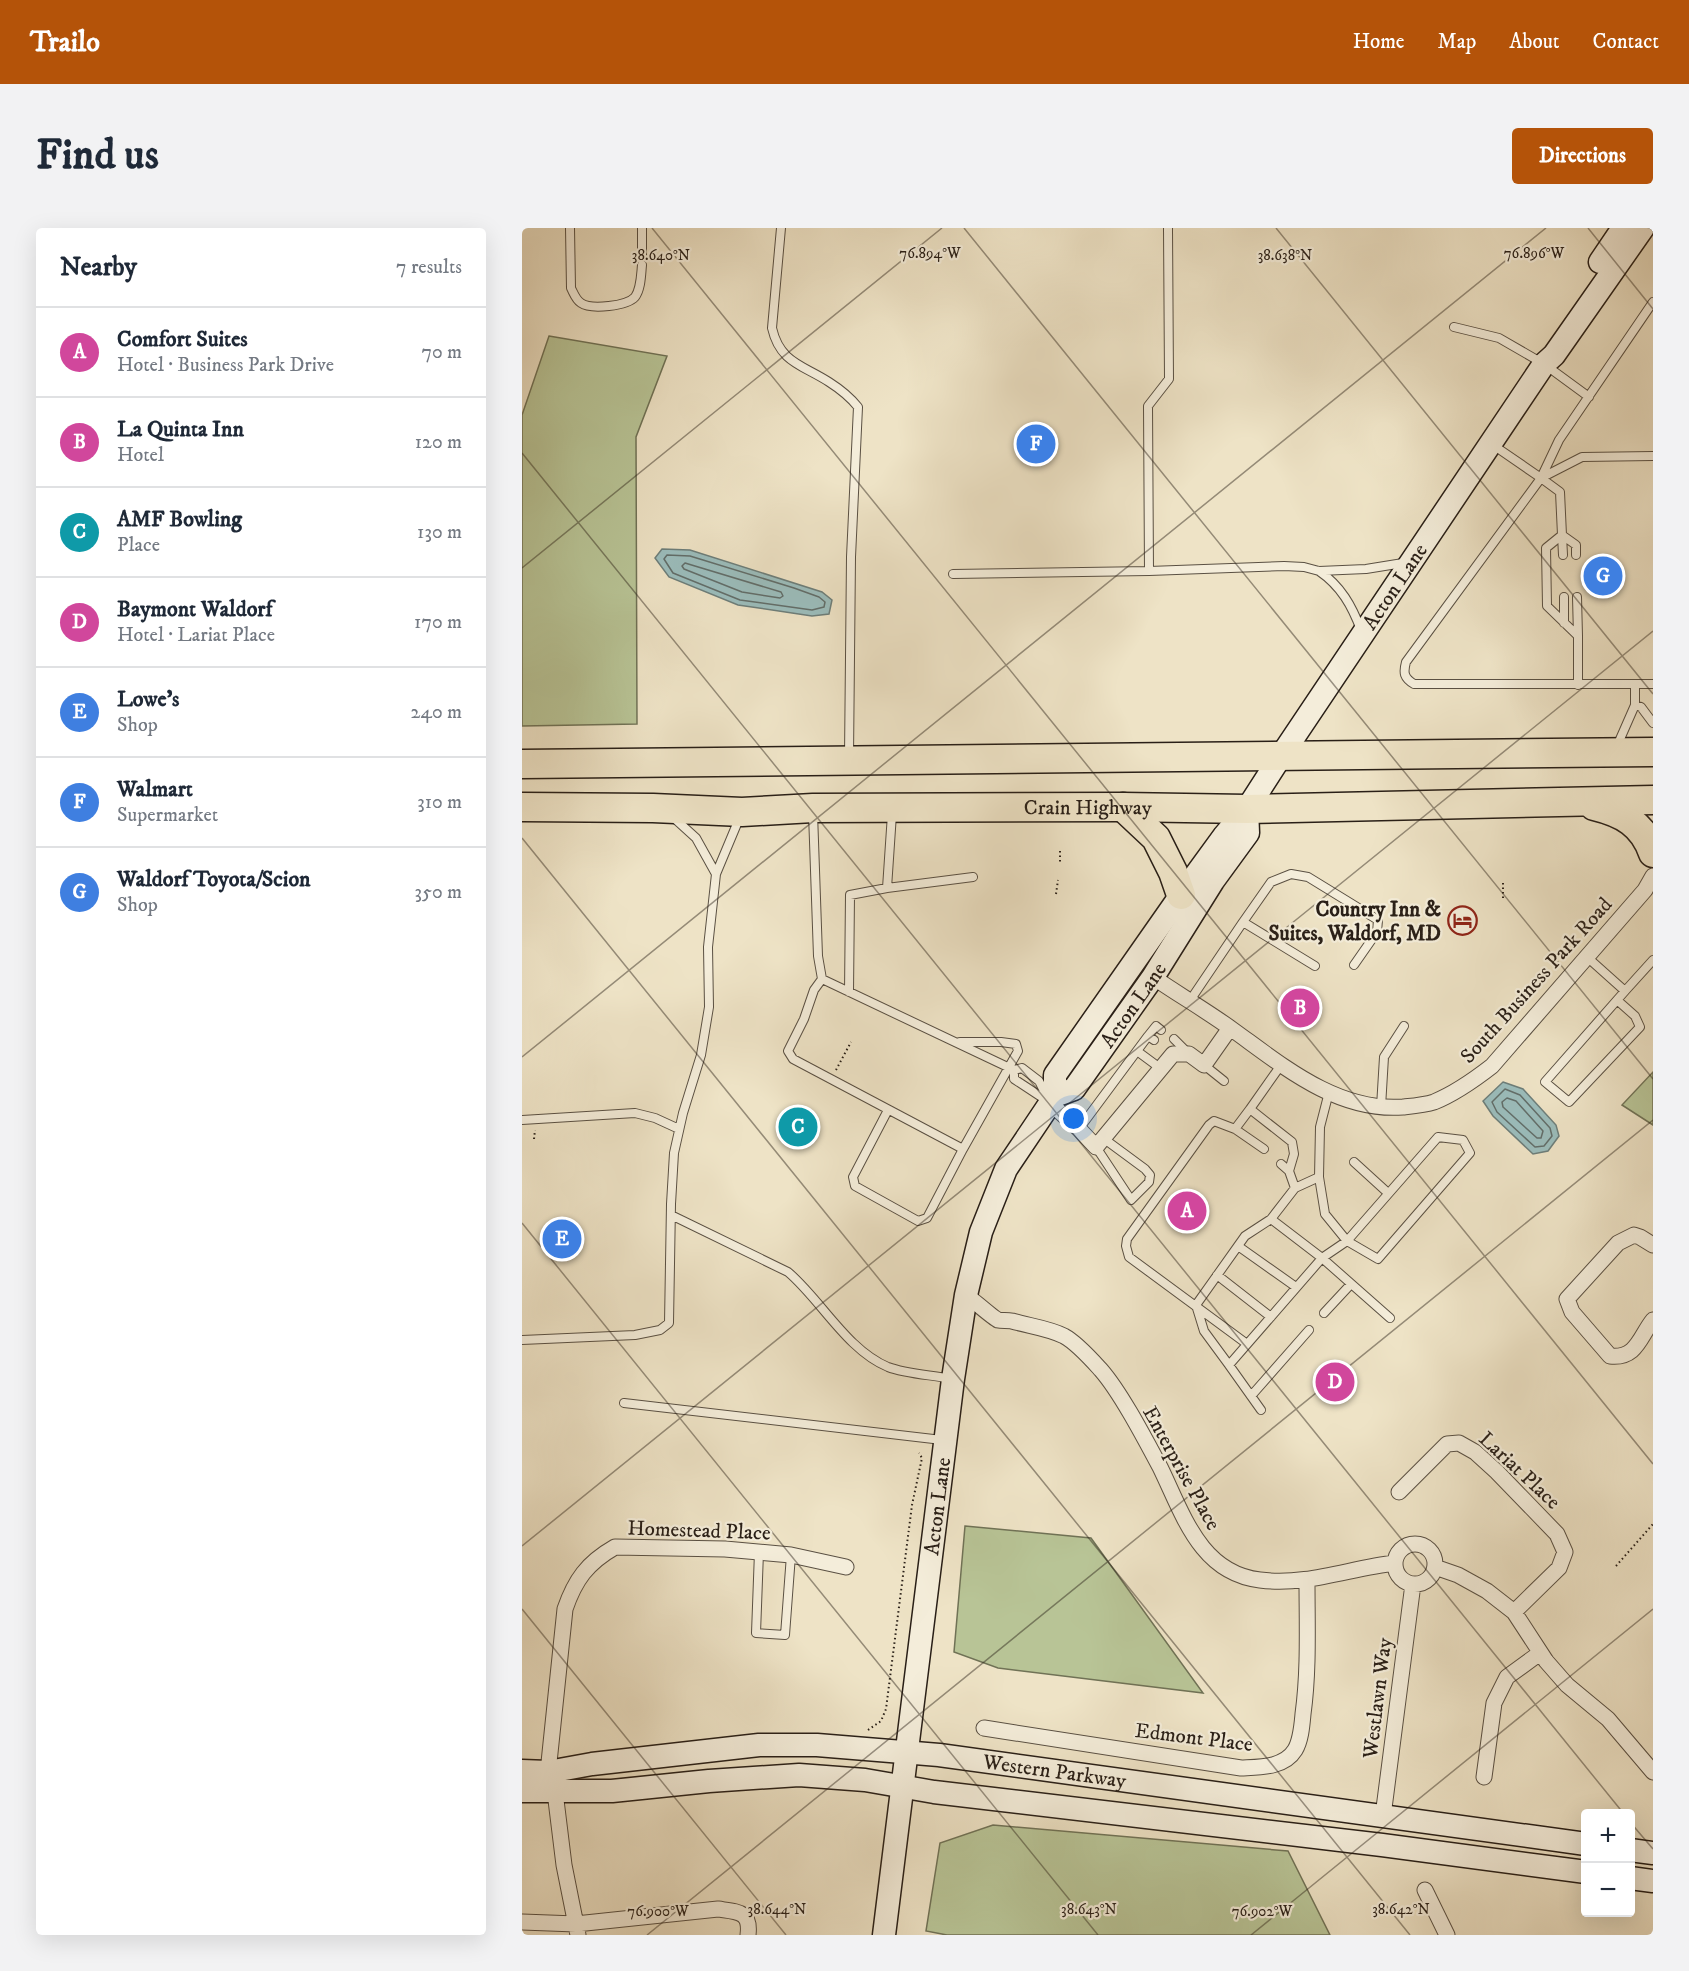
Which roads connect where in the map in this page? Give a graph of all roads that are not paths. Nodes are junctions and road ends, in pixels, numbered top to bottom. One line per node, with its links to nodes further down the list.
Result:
1 (570, 228): 2 (lane)
2 (642, 228)
3 (781, 228): 34 (lane)
4 (1168, 228): 18 (lane)
5 (1643, 228): 9 (main road, Acton Lane)
6 (1616, 232): 9 (main road, Acton Lane)
7 (1653, 302): 10 (lane)
8 (1454, 327): 9 (lane)
9 (1544, 364): 10 (lane); 11 (main road, Acton Lane)
10 (1589, 397): 13 (lane)
11 (1491, 444): 13 (lane); 17 (main road, Acton Lane)
12 (1653, 456): 13 (lane)
13 (1541, 478): 14 (lane); 27 (lane)
14 (1562, 535): 15 (lane); 16 (lane); 23 (lane)
15 (1563, 555)
16 (1576, 555)
17 (1412, 561): 19 (lane); 24 (main road, Acton Lane)
18 (1149, 571): 19 (lane); 20 (lane)
19 (1319, 572): 24 (lane)
20 (953, 574)
21 (1564, 597): 23 (lane)
22 (1577, 597): 25 (lane)
23 (1564, 622): 25 (lane)
24 (1363, 634): 33 (main road, Acton Lane)
25 (1578, 636): 27 (lane)
26 (1653, 684): 28 (lane)
27 (1578, 685): 28 (lane)
28 (1635, 685): 29 (lane)
29 (1635, 705): 30 (lane); 31 (lane)
30 (1653, 723)
31 (1614, 752): 32 (highway); 33 (highway)
32 (1653, 752)
33 (1281, 756): 34 (highway); 45 (main road, Acton Lane)
34 (849, 761): 35 (highway)
35 (631, 763): 36 (highway); 37 (highway)
36 (522, 764)
37 (522, 774)
38 (1653, 800): 39 (highway, Crain Highway)
39 (1538, 802): 45 (highway, Crain Highway); 47 (highway)
40 (522, 807): 42 (highway, Crain Highway)
41 (1123, 807): 44 (highway, Crain Highway); 45 (highway, Crain Highway); 52 (highway)
42 (662, 808): 46 (highway, Crain Highway); 48 (lane)
43 (813, 808): 44 (highway, Crain Highway); 46 (highway, Crain Highway); 59 (lane)
44 (893, 808): 51 (lane)
45 (1247, 809): 52 (main road, Acton Lane); 58 (main road, Acton Lane)
46 (742, 812): 48 (lane)
47 (1653, 852)
48 (716, 874): 81 (lane)
49 (1653, 876): 54 (street, South Business Park Road)
50 (973, 877): 51 (lane)
51 (887, 888): 61 (lane)
52 (1181, 895): 75 (main road, Acton Lane)
53 (1243, 922): 56 (lane); 57 (lane); 63 (lane)
54 (1587, 957): 60 (lane); 76 (street, South Business Park Road)
55 (1653, 960): 60 (lane)
56 (1354, 965)
57 (1315, 966)
58 (1153, 976): 63 (street, South Business Park Road); 75 (main road, Acton Lane)
59 (822, 979): 61 (lane); 78 (lane)
60 (1625, 991): 62 (lane)
61 (849, 992): 67 (lane)
62 (1617, 1000): 62 (lane)
63 (1190, 1002): 65 (street, South Business Park Road)
64 (1404, 1026): 76 (lane)
65 (1230, 1028): 69 (street); 70 (street, South Business Park Road)
66 (1161, 1030): 68 (lane)
67 (957, 1042): 72 (lane); 72 (lane)
68 (1137, 1051): 71 (lane); 82 (lane)
69 (1204, 1065): 71 (street); 73 (lane)
70 (1281, 1065): 74 (street, South Business Park Road); 77 (lane)
71 (1160, 1068): 83 (street)
72 (1011, 1069): 75 (lane); 75 (lane); 84 (lane)
73 (1224, 1081)
74 (1329, 1092): 76 (street, South Business Park Road); 89 (lane)
75 (1052, 1099): 82 (street); 101 (main road, Acton Lane)
76 (1381, 1107)
77 (1250, 1109): 80 (lane); 88 (lane)
78 (888, 1110): 84 (lane); 84 (lane)
79 (522, 1120): 81 (lane)
80 (1235, 1128): 85 (lane); 102 (lane)
81 (679, 1129): 92 (lane)
82 (1079, 1129): 83 (street)
83 (1100, 1143): 83 (lane)
84 (963, 1149)
85 (1264, 1149)
86 (1354, 1162): 91 (lane)
87 (1281, 1164): 88 (lane)
88 (1289, 1171): 90 (lane)
89 (1319, 1177): 90 (lane); 94 (lane)
90 (1295, 1188): 93 (lane)
91 (1388, 1193): 94 (lane); 94 (lane)
92 (671, 1215): 108 (lane); 111 (lane)
93 (1271, 1219): 96 (lane); 97 (lane)
94 (1347, 1241): 97 (lane)
95 (1653, 1245): 106 (street)
96 (1238, 1246): 98 (lane); 100 (lane)
97 (1322, 1258): 99 (lane); 100 (lane)
98 (1217, 1275): 102 (lane); 104 (lane)
99 (1351, 1284): 103 (lane); 105 (lane)
100 (1296, 1287): 104 (lane)
101 (966, 1295): 111 (main road, Acton Lane); 122 (street, Enterprise Place)
102 (1196, 1305): 109 (lane); 110 (lane)
103 (1324, 1313)
104 (1270, 1317): 109 (lane)
105 (1390, 1318)
106 (1653, 1320)
107 (1309, 1330): 112 (lane)
108 (522, 1340)
109 (1247, 1344): 110 (lane)
110 (1229, 1365): 112 (lane)
111 (953, 1379): 115 (main road, Acton Lane)
112 (1251, 1396): 114 (lane)
113 (624, 1403): 115 (lane)
114 (1261, 1410)
115 (947, 1440): 127 (main road, Acton Lane)
116 (1399, 1492): 124 (street, Lariat Place)
117 (759, 1552): 118 (street, Homestead Place); 118 (lane); 131 (street, Homestead Place)
118 (791, 1555): 120 (street, Homestead Place)
119 (1395, 1563): 121 (street); 122 (street, Enterprise Place); 123 (street)
120 (846, 1567)
121 (1435, 1567): 123 (street); 124 (street)
122 (1307, 1581): 126 (street, Edmont Place)
123 (1413, 1584): 134 (street, Westlawn Way)
124 (1514, 1612): 125 (street)
125 (1540, 1653): 129 (street); 130 (street)
126 (984, 1728)
127 (908, 1751): 131 (main road, Western Parkway); 132 (main road, Acton Lane); 134 (main road, Western Parkway)
128 (522, 1771): 131 (main road, Western Parkway)
129 (1653, 1772)
130 (1484, 1778)
131 (552, 1782): 132 (main road, Western Parkway); 133 (main road, Western Parkway); 143 (street, Homestead Place)
132 (903, 1786): 138 (main road, Western Parkway); 145 (main road, Acton Lane)
133 (522, 1791)
134 (1383, 1816): 135 (main road, Western Parkway)
135 (1581, 1843)
136 (1635, 1851): 137 (main road)
137 (1653, 1853)
138 (1581, 1871)
139 (1635, 1879): 140 (main road)
140 (1653, 1881)
141 (1425, 1890): 146 (street)
142 (522, 1922): 143 (street)
143 (577, 1930): 144 (street)
144 (748, 1935)
145 (884, 1935)
146 (1447, 1935)

